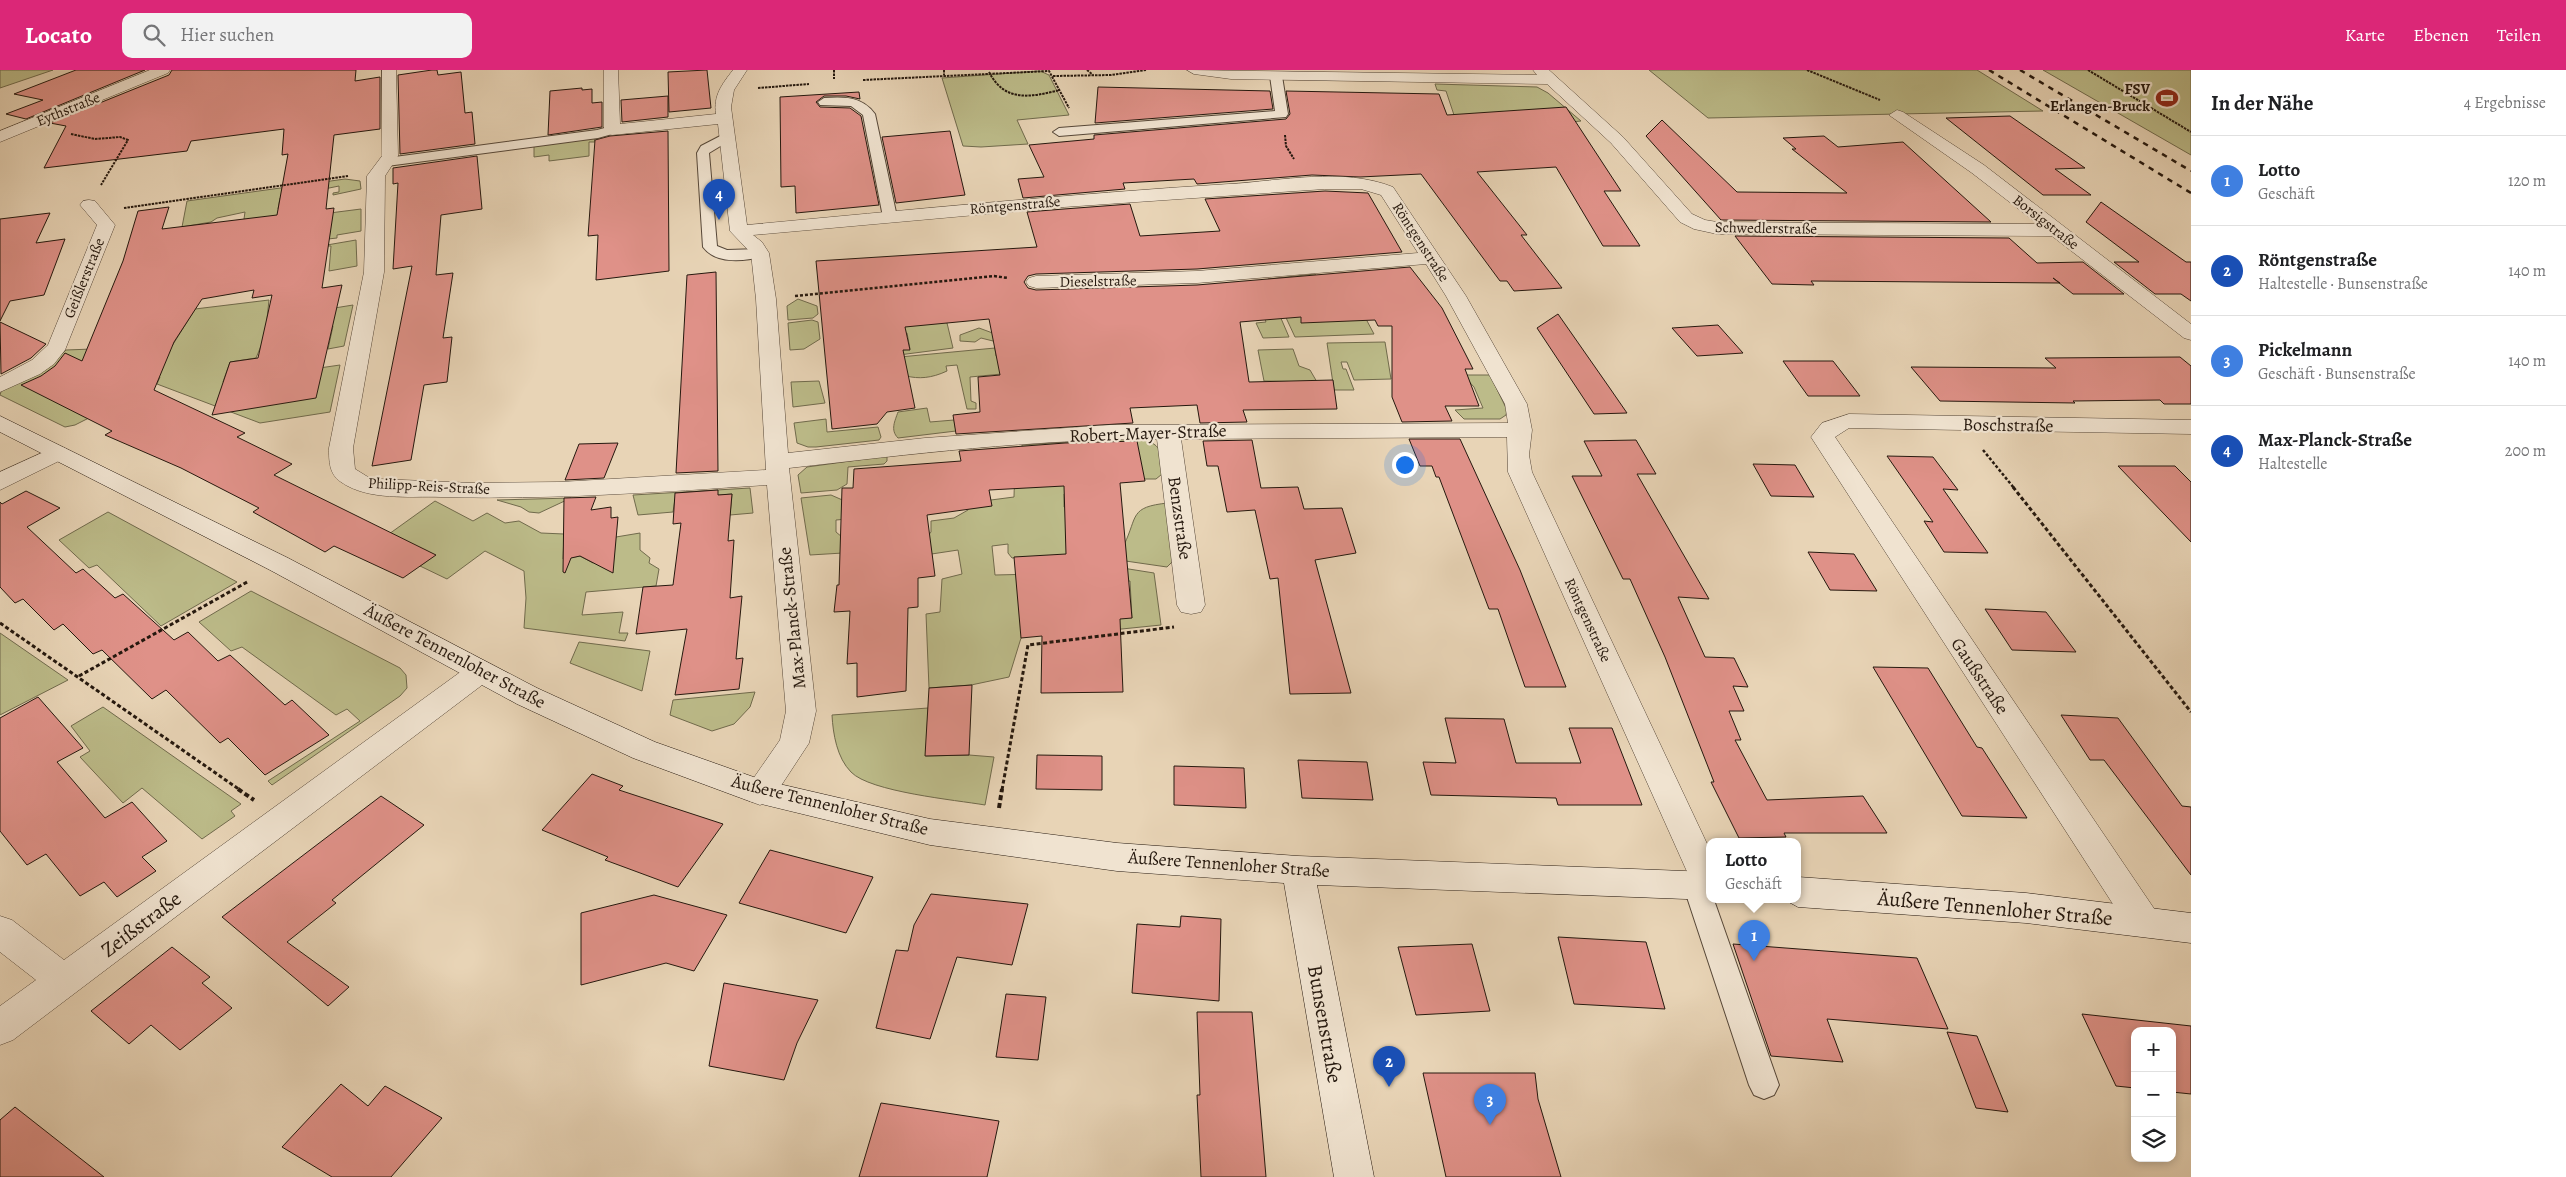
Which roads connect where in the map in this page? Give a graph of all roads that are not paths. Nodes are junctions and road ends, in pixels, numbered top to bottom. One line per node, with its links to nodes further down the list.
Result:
1 (163, 70): 14 (street, Eythstraße)
2 (389, 70): 15 (street, Philipp-Reis-Straße)
3 (611, 70): 11 (street)
4 (740, 70): 10 (street)
5 (1194, 70): 7 (street)
6 (1545, 75): 7 (street); 18 (street, Schwedlerstraße)
7 (1276, 76): 12 (lane)
8 (824, 102): 17 (lane)
9 (1898, 116): 18 (street, Borsigstraße)
10 (725, 118): 11 (street); 13 (street)
11 (612, 130): 15 (lane)
12 (1059, 132)
13 (728, 136): 19 (street); 20 (lane)
14 (0, 137)
15 (383, 167): 31 (street, Philipp-Reis-Straße)
16 (92, 208): 24 (street, Geißlerstraße)
17 (890, 217): 19 (street, Röntgenstraße); 21 (street, Röntgenstraße)
18 (2057, 230): 23 (street, Borsigstraße)
19 (739, 232): 20 (street)
20 (760, 253): 31 (street, Max-Planck-Straße)
21 (1432, 258): 22 (street, Dieselstraße); 27 (street, Röntgenstraße)
22 (1036, 282)
23 (2191, 334)
24 (0, 384)
25 (0, 423): 30 (street, Äußere Tennenloher Straße)
26 (2191, 427): 28 (street, Boschstraße)
27 (1520, 430): 29 (street, Robert-Mayer-Straße); 37 (street, Röntgenstraße)
28 (1826, 430): 40 (street, Gaußstraße)
29 (1168, 431): 31 (street, Robert-Mayer-Straße); 33 (street, Benzstraße)
30 (57, 453): 32 (street); 34 (street, Äußere Tennenloher Straße)
31 (777, 470): 35 (street, Max-Planck-Straße)
32 (0, 482)
33 (1190, 604)
34 (480, 672): 35 (street, Äußere Tennenloher Straße); 43 (street, Zeißstraße)
35 (760, 792): 36 (street, Äußere Tennenloher Straße)
36 (1298, 870): 37 (street, Äußere Tennenloher Straße); 46 (street, Bunsenstraße)
37 (1705, 885)
38 (1801, 892): 40 (street, Äußere Tennenloher Straße)
39 (1710, 903): 45 (lane)
40 (2143, 921): 41 (street, Äußere Tennenloher Straße)
41 (2191, 928)
42 (0, 931): 43 (street)
43 (64, 981): 44 (street, Zeißstraße)
44 (0, 1028)
45 (1764, 1084)
46 (1354, 1177)

